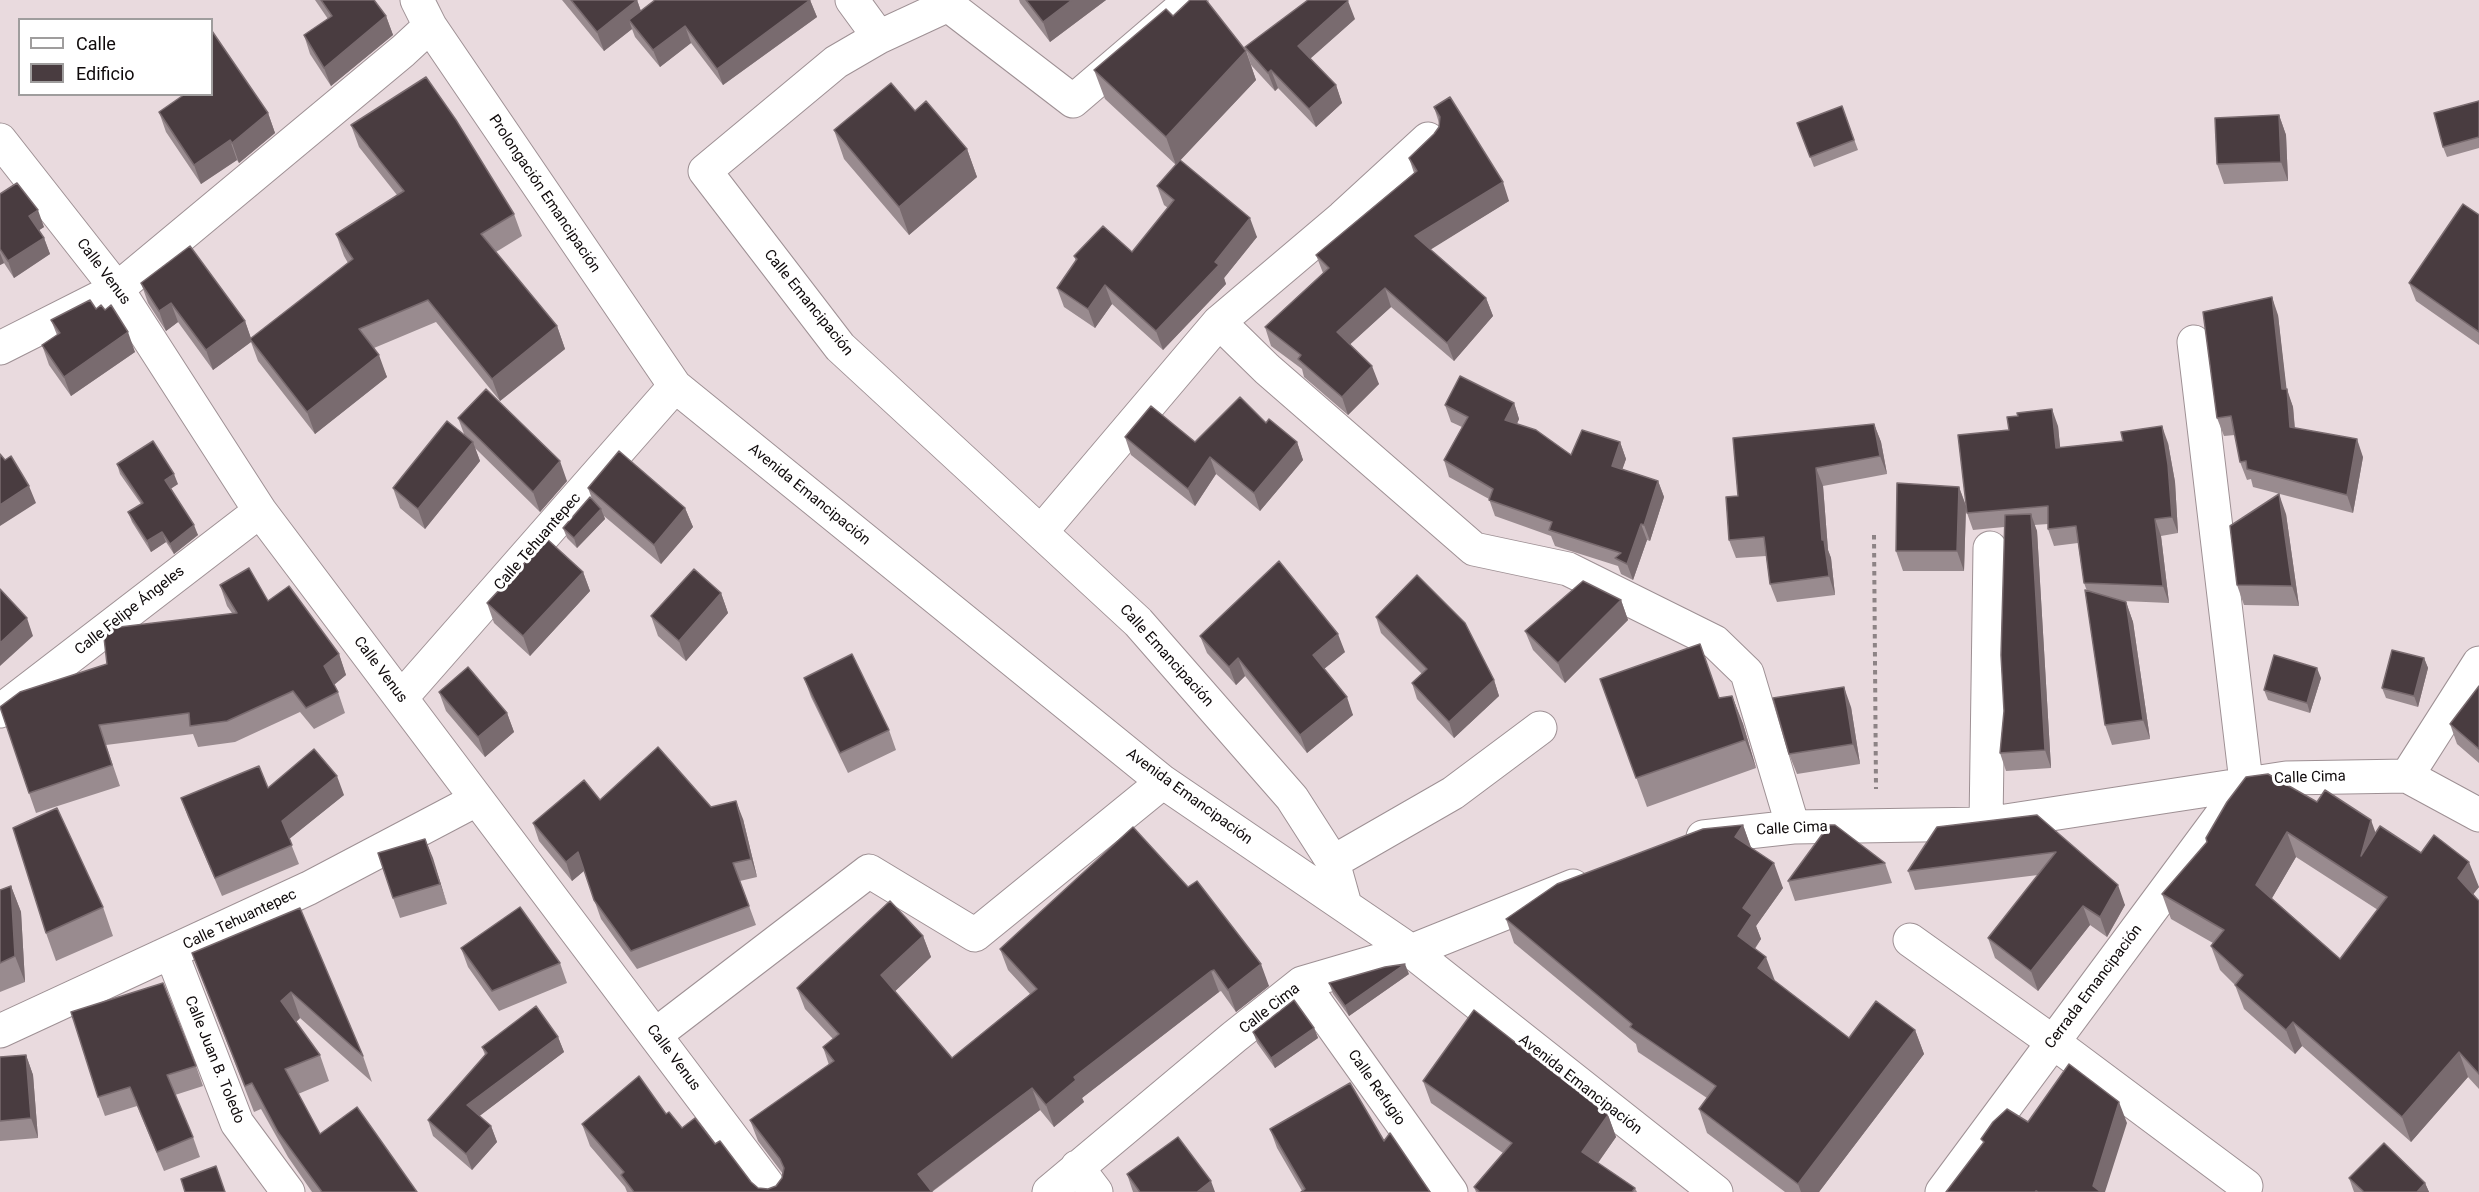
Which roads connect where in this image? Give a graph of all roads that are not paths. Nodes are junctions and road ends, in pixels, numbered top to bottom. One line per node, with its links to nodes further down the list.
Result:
1 (852, 0): 5 (street)
2 (1191, 0): 3 (street, Calle Emancipación)
3 (947, 3): 5 (street, Calle Emancipación)
4 (423, 13): 8 (street); 12 (street, Prolongación Emancipación)
5 (879, 37): 14 (street, Calle Emancipación)
6 (1428, 139): 9 (street)
7 (0, 140): 8 (street, Calle Venus)
8 (117, 289): 11 (street); 13 (street, Calle Venus)
9 (1219, 322): 14 (street); 26 (street)
10 (2193, 342): 22 (street)
11 (0, 348)
12 (675, 386): 17 (street, Calle Tehuantepec); 21 (street, Avenida Emancipación)
13 (260, 511): 17 (street, Calle Venus); 18 (street, Calle Felipe Ángeles)
14 (1041, 532): 28 (street, Calle Emancipación)
15 (1990, 548): 25 (street)
16 (2479, 663): 20 (street)
17 (401, 698): 23 (street, Calle Venus)
18 (0, 711)
19 (1540, 728): 28 (street)
20 (2407, 776): 22 (street, Calle Cima); 24 (street, Calle Cima)
21 (1163, 782): 30 (street, Avenida Emancipación); 36 (street)
22 (2246, 782): 25 (street, Calle Cima); 37 (street, Cerrada Emancipación)
23 (476, 800): 33 (street, Calle Tehuantepec); 36 (street, Calle Venus)
24 (2479, 815)
25 (1986, 824): 26 (street, Calle Cima)
26 (1793, 827): 27 (street, Calle Cima)
27 (1675, 848)
28 (1332, 862): 30 (street, Calle Emancipación)
29 (1598, 876): 32 (street, Calle Cima)
30 (1345, 905): 32 (street, Avenida Emancipación)
31 (1910, 940): 37 (street)
32 (1411, 951): 34 (street, Calle Cima); 44 (street, Avenida Emancipación)
33 (171, 952): 35 (street, Calle Tehuantepec); 40 (street, Calle Juan B. Toledo)
34 (1302, 983): 38 (street, Calle Cima); 43 (street, Calle Refugio)
35 (0, 1031)
36 (655, 1035): 41 (street, Calle Venus)
37 (2054, 1042): 39 (street); 45 (street, Cerrada Emancipación)
38 (1087, 1179): 42 (street, Calle Cima)
39 (2246, 1186)
40 (288, 1192)
41 (773, 1192)
42 (1049, 1192)
43 (1451, 1192)
44 (1716, 1192)
45 (1942, 1192)

